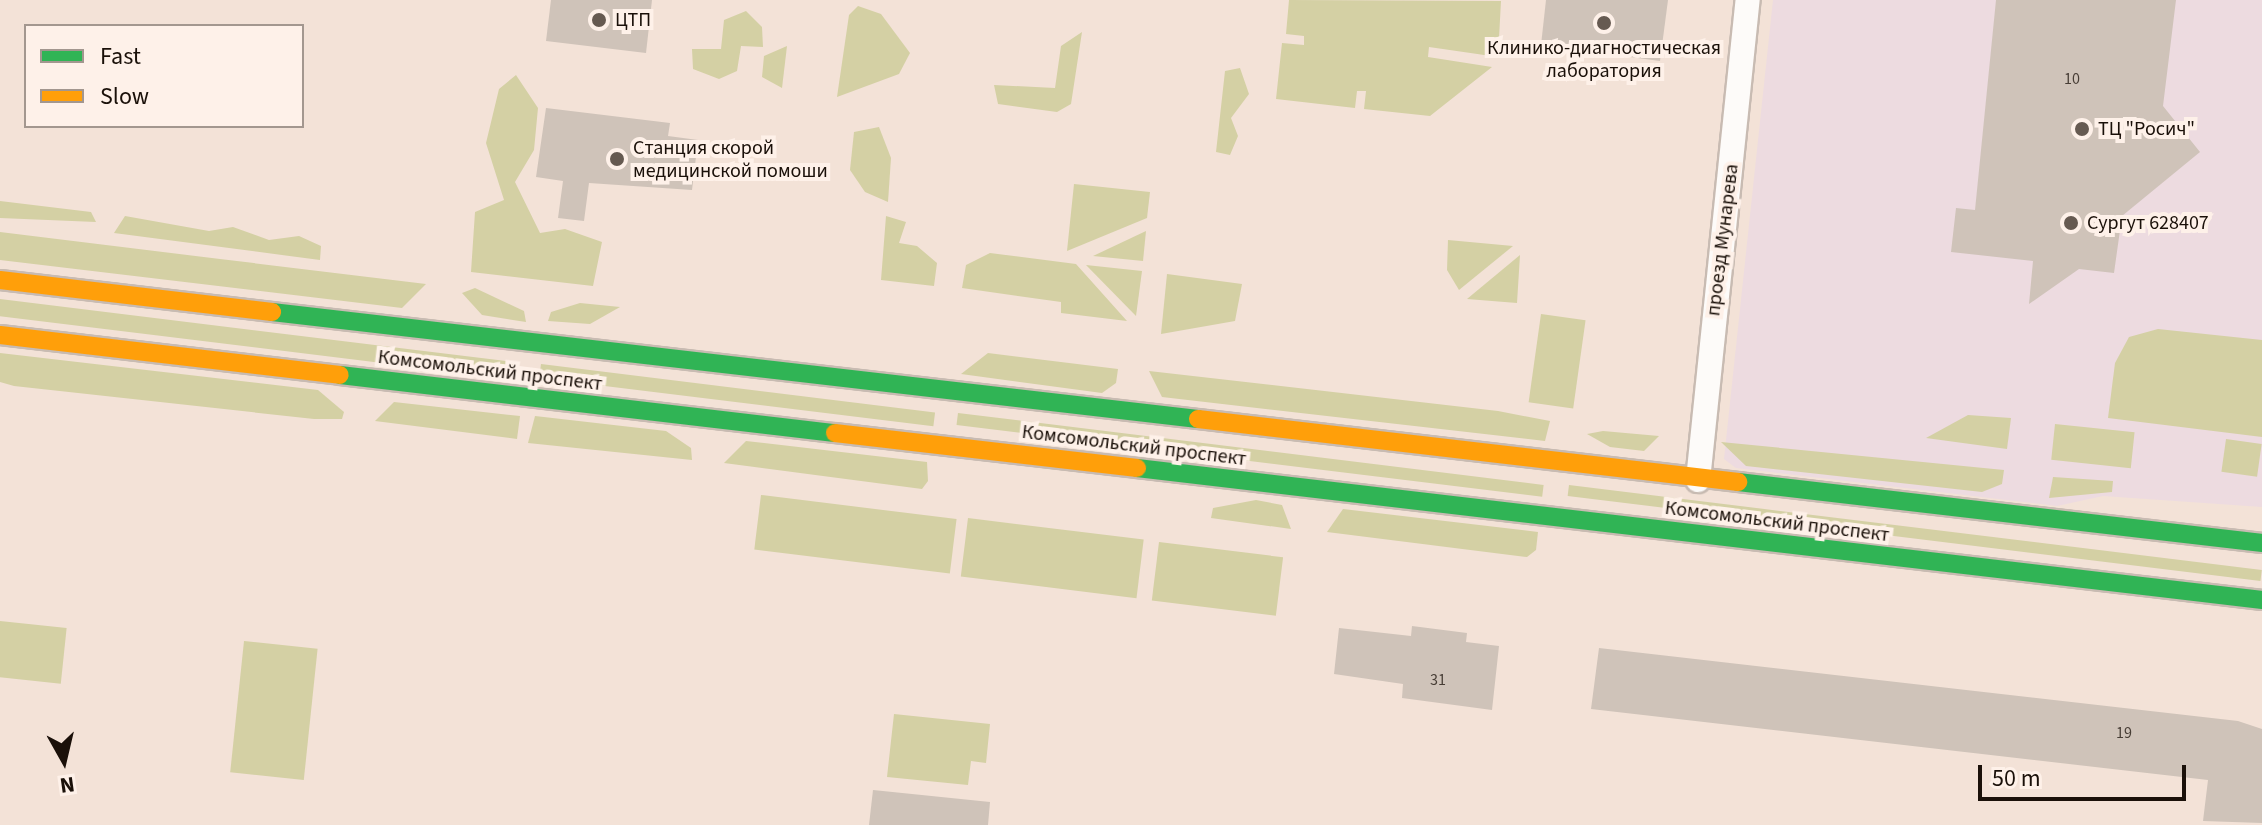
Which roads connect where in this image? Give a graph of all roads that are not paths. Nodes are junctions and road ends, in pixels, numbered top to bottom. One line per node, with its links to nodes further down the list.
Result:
1 (1748, 0): 4 (street, проезд Мунарева)
2 (0, 280): 4 (main road, Комсомольский проспект)
3 (0, 335): 6 (main road, Комсомольский проспект)
4 (1698, 480): 5 (main road, Комсомольский проспект)
5 (2262, 543)
6 (2262, 600)

